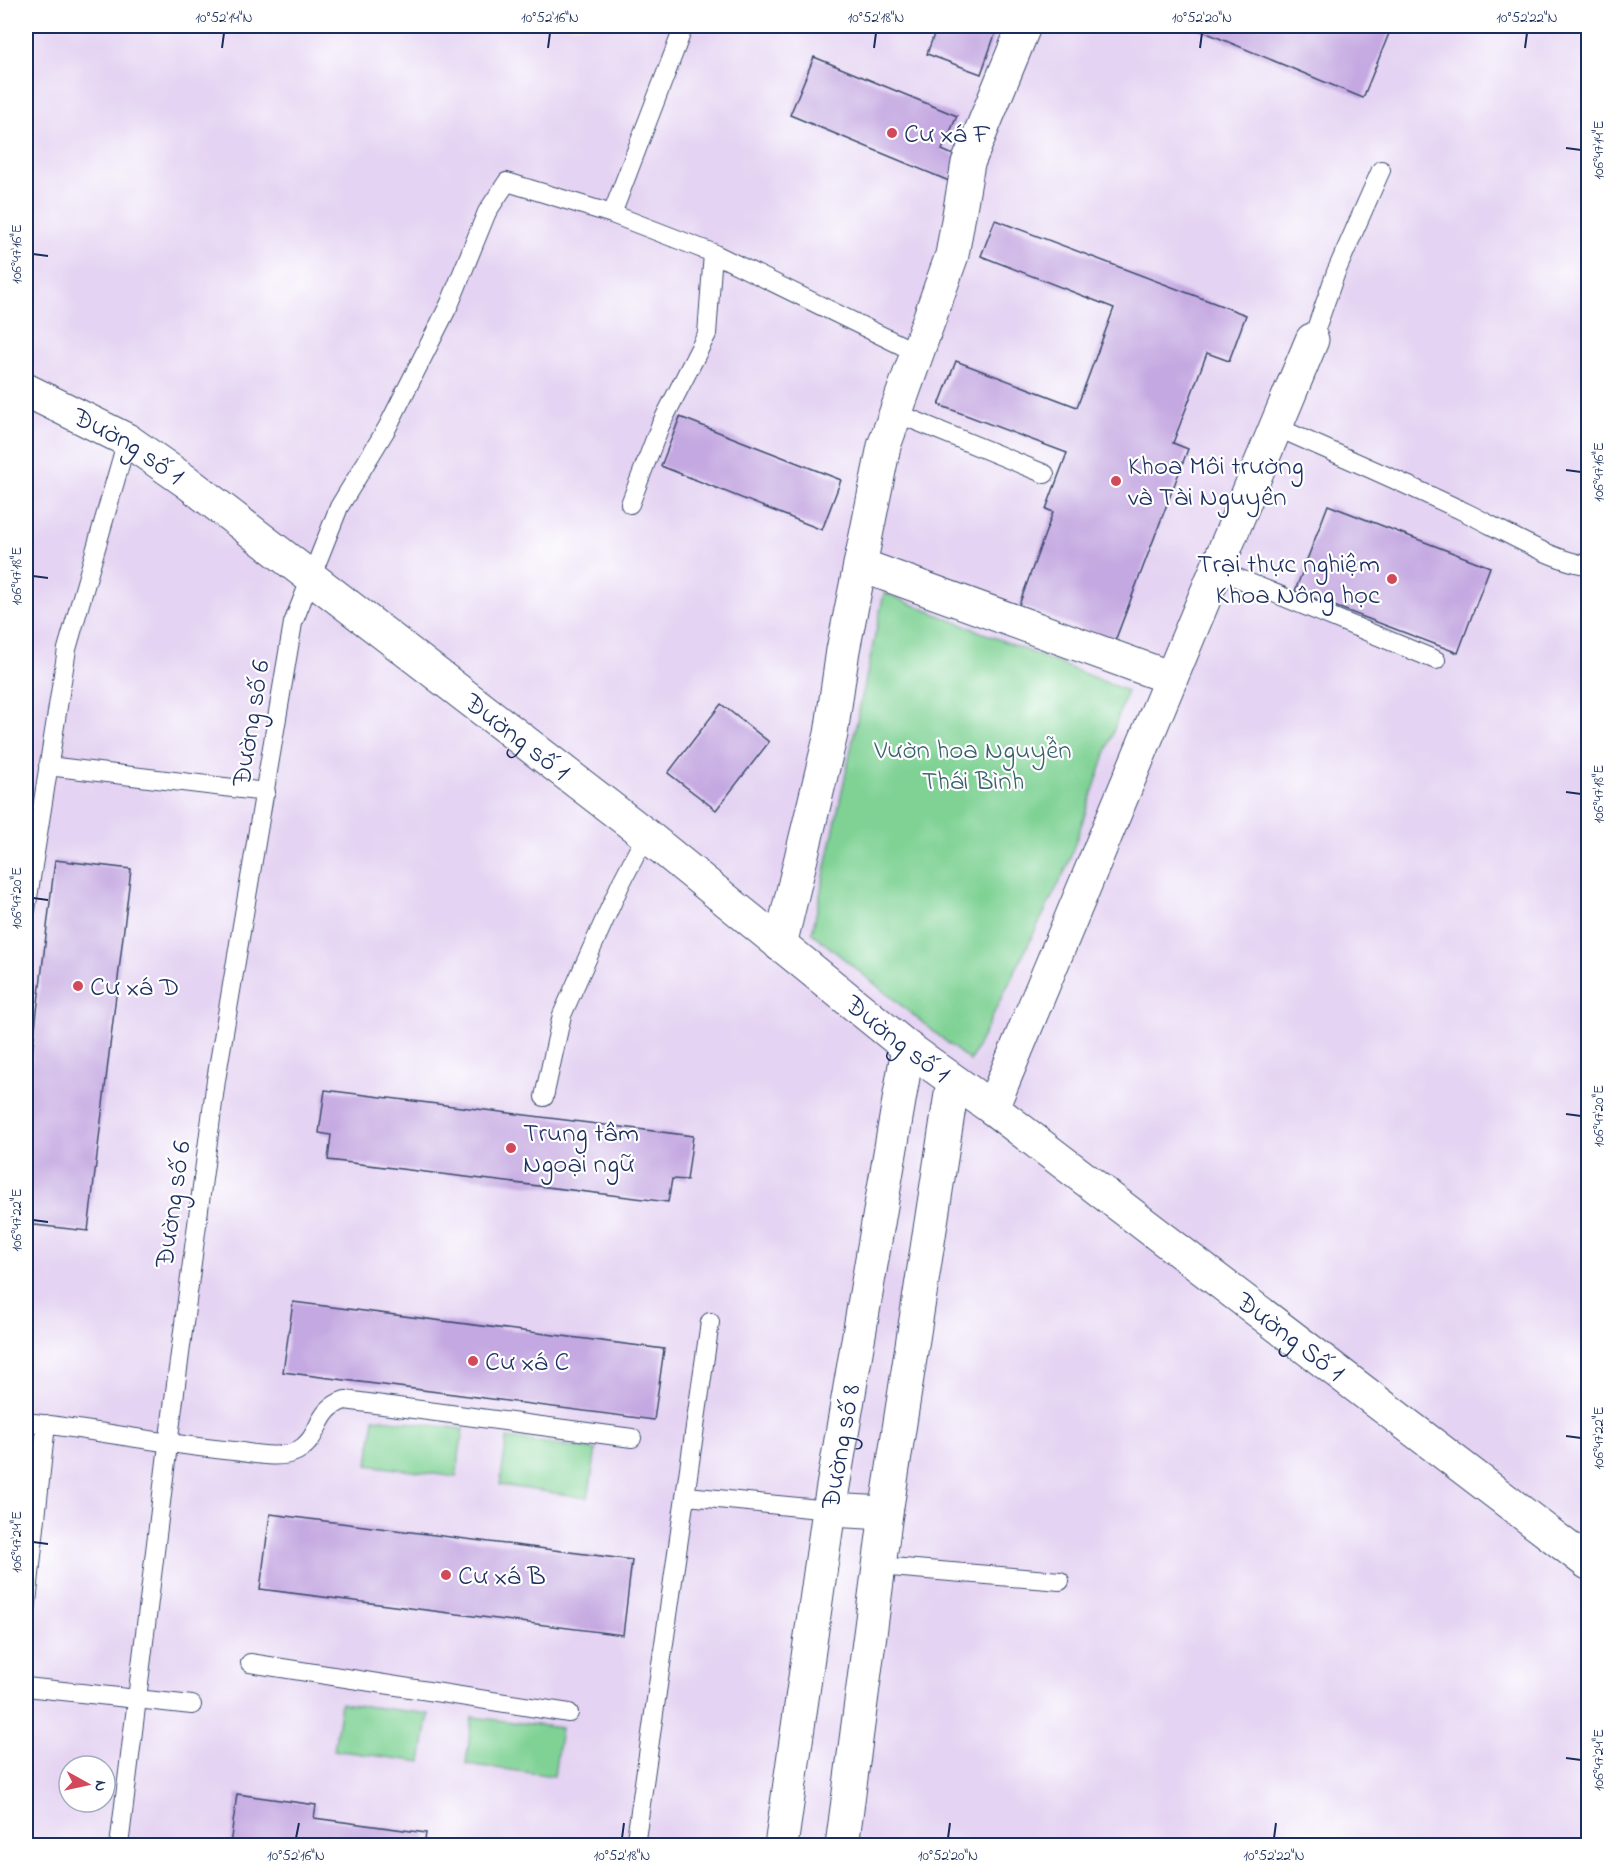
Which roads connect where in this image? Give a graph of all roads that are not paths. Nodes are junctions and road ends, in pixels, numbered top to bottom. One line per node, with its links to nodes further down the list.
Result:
1 (684, 26): 4 (lane)
2 (1023, 29): 7 (street)
3 (1381, 170): 6 (lane)
4 (612, 214): 5 (lane); 17 (lane, Đường số 6)
5 (713, 253): 7 (lane); 13 (lane)
6 (1312, 340): 10 (street)
7 (917, 353): 9 (street)
8 (26, 390): 11 (street, Đường số 1)
9 (894, 412): 12 (lane); 14 (street)
10 (1276, 427): 15 (lane); 16 (street)
11 (127, 440): 17 (street, Đường số 1); 20 (lane)
12 (1045, 474)
13 (630, 504)
14 (860, 565): 19 (street); 24 (street)
15 (1588, 565)
16 (1216, 569): 18 (lane); 19 (street)
17 (310, 574): 21 (lane, Đường số 6); 22 (street, Đường số 1)
18 (1436, 660)
19 (1171, 678): 28 (street)
20 (48, 766): 21 (lane); 23 (lane)
21 (266, 792): 33 (lane, Đường số 6)
22 (646, 835): 24 (street, Đường số 1); 27 (lane)
23 (26, 910)
24 (780, 945): 25 (street, Đường số 1)
25 (908, 1048): 26 (street, Đường số 1); 35 (street, Đường số 8)
26 (953, 1081): 28 (street, Đường số 1); 36 (street, Đường số 8)
27 (544, 1097)
28 (992, 1108): 37 (street, Đường Số 1)
29 (710, 1322): 34 (lane)
30 (26, 1422): 31 (lane)
31 (46, 1424): 33 (lane); 40 (lane)
32 (632, 1438): 33 (lane)
33 (168, 1445): 43 (lane, Đường số 6)
34 (687, 1496): 35 (lane); 47 (lane)
35 (829, 1510): 36 (street); 48 (street, Đường số 8)
36 (886, 1513): 38 (street, Đường số 8)
37 (1588, 1563)
38 (879, 1566): 39 (lane); 49 (street, Đường số 8)
39 (1060, 1581)
40 (26, 1612)
41 (249, 1663): 45 (lane)
42 (26, 1687): 43 (lane)
43 (137, 1699): 44 (lane); 46 (lane, Đường số 6)
44 (192, 1705)
45 (569, 1713)
46 (119, 1845)
47 (635, 1845)
48 (782, 1845)
49 (842, 1845)

